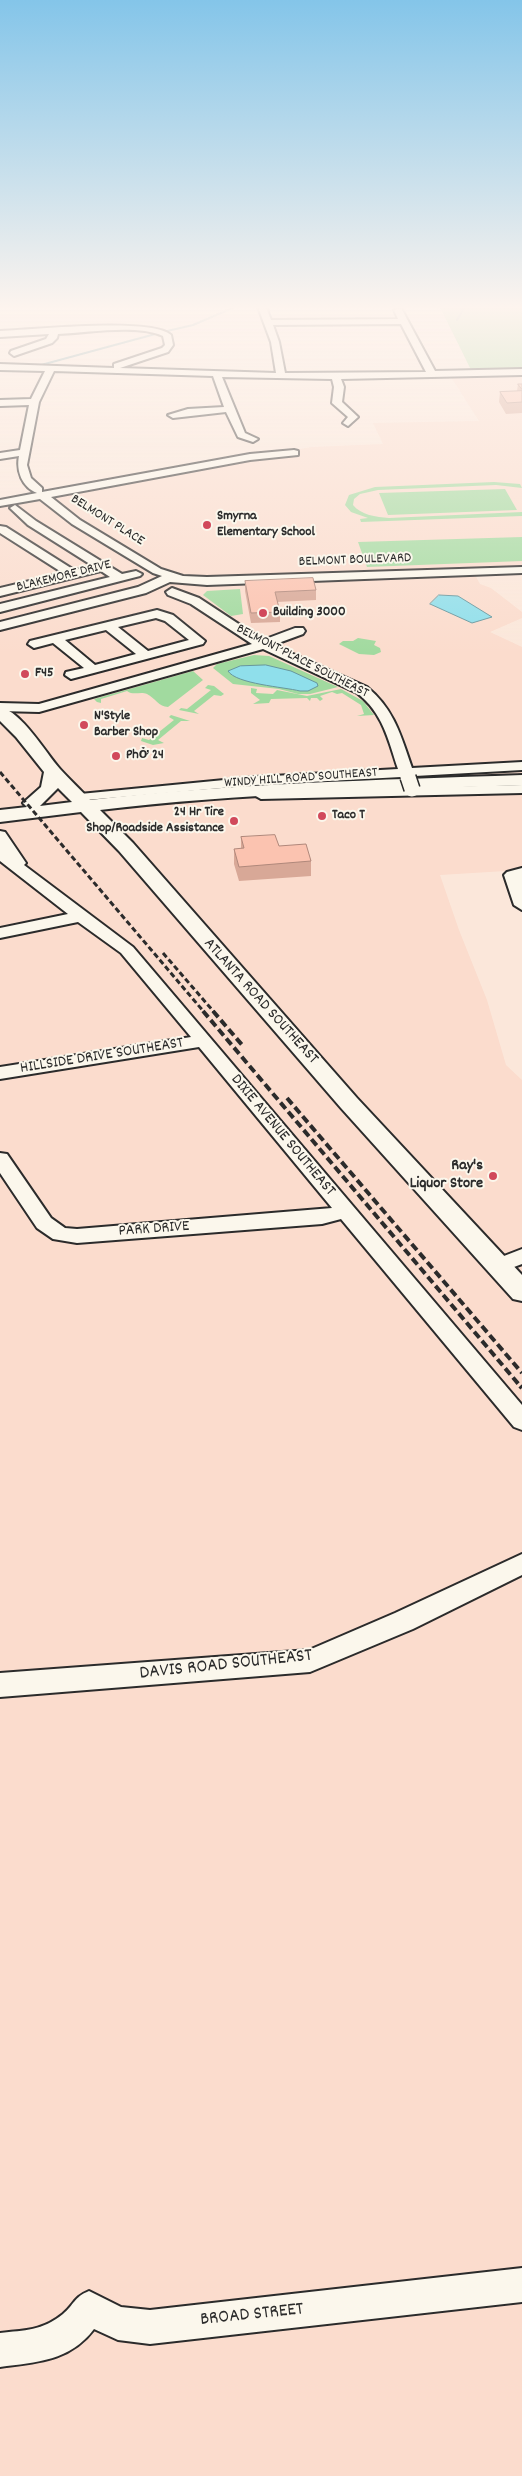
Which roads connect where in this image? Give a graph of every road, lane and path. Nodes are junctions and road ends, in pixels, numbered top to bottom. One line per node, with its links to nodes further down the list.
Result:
1 (30, 423): 4 (street, BELMONT PLACE)
2 (236, 423): 3 (street)
3 (253, 439)
4 (24, 452): 6 (street); 7 (street, BELMONT PLACE)
5 (294, 453): 7 (street)
6 (0, 456)
7 (40, 493): 8 (street); 18 (street, BELMONT PLACE)
8 (0, 503)
9 (14, 512): 10 (street)
10 (32, 523): 11 (street); 12 (street)
11 (1, 529): 14 (street)
12 (102, 566): 14 (street); 17 (street)
13 (522, 570): 19 (street, BELMONT BOULEVARD)
14 (72, 574): 20 (street)
15 (136, 574): 17 (street, BLAKEMORE DRIVE)
16 (522, 574): 19 (street, BELMONT BOULEVARD)
17 (120, 578): 23 (street, BLAKEMORE DRIVE)
18 (158, 578): 19 (street); 22 (street, BELMONT PLACE); 26 (street)
19 (187, 583): 22 (street); 24 (street)
20 (27, 586): 21 (street); 23 (street)
21 (0, 592)
22 (171, 592): 24 (street, BELMONT PLACE SOUTHEAST); 26 (street)
23 (42, 598): 25 (street, BLAKEMORE DRIVE); 26 (street)
24 (195, 601): 35 (street, BELMONT PLACE SOUTHEAST)
25 (0, 608)
26 (61, 613): 28 (street); 30 (street); 31 (street)
27 (107, 625): 30 (street); 33 (street); 36 (street)
28 (0, 626)
29 (300, 629): 35 (street)
30 (83, 631): 32 (street)
31 (0, 632)
32 (56, 639): 34 (street); 38 (street)
33 (199, 641): 36 (street); 37 (street)
34 (34, 644)
35 (263, 645): 37 (street); 44 (street, BELMONT PLACE SOUTHEAST)
36 (146, 655): 38 (street)
37 (222, 656): 41 (street)
38 (93, 669): 39 (street)
39 (71, 675)
40 (0, 707): 41 (street)
41 (39, 708): 43 (street)
42 (0, 712): 43 (main road, ATLANTA ROAD SOUTHEAST)
43 (22, 733): 47 (main road, ATLANTA ROAD SOUTHEAST)
44 (399, 751): 46 (street); 48 (street); 51 (street, BELMONT PLACE SOUTHEAST)
45 (522, 766): 46 (street, WINDY HILL ROAD SOUTHEAST)
46 (459, 769): 51 (street, WINDY HILL ROAD SOUTHEAST)
47 (53, 772): 54 (main road); 55 (main road, ATLANTA ROAD SOUTHEAST)
48 (368, 774): 51 (street, WINDY HILL ROAD SOUTHEAST); 55 (street, WINDY HILL ROAD SOUTHEAST)
49 (522, 776): 55 (main road, WINDY HILL ROAD SOUTHEAST)
50 (522, 780): 55 (main road, WINDY HILL ROAD SOUTHEAST)
51 (410, 782): 52 (street, WINDY HILL ROAD SOUTHEAST); 53 (street, WINDY HILL ROAD SOUTHEAST)
52 (522, 789)
53 (149, 802): 55 (street, WINDY HILL ROAD SOUTHEAST); 58 (main road)
54 (32, 803): 55 (main road, WINDY HILL ROAD SOUTHEAST); 56 (main road, WINDY HILL ROAD SOUTHEAST)
55 (85, 803): 56 (main road, WINDY HILL ROAD SOUTHEAST); 58 (main road, ATLANTA ROAD SOUTHEAST)
56 (3, 815)
57 (0, 835): 60 (street, DIXIE AVENUE SOUTHEAST)
58 (126, 847): 70 (main road, ATLANTA ROAD SOUTHEAST)
59 (0, 853): 60 (street, DIXIE AVENUE SOUTHEAST)
60 (22, 872): 63 (street, DIXIE AVENUE SOUTHEAST)
61 (522, 873): 62 (street)
62 (522, 905)
63 (83, 916): 64 (street); 65 (street, DIXIE AVENUE SOUTHEAST)
64 (0, 933)
65 (203, 1041): 66 (street, HILLSIDE DRIVE SOUTHEAST); 68 (street, DIXIE AVENUE SOUTHEAST)
66 (0, 1073)
67 (0, 1158): 68 (street, PARK DRIVE)
68 (344, 1211): 72 (street, DIXIE AVENUE SOUTHEAST)
69 (522, 1256): 70 (street)
70 (498, 1266): 71 (main road, ATLANTA ROAD SOUTHEAST)
71 (522, 1292)
72 (522, 1421)
73 (522, 1564): 74 (street, DAVIS ROAD SOUTHEAST)
74 (0, 1685)
75 (522, 2285): 76 (street, BROAD STREET)
76 (0, 2350)

